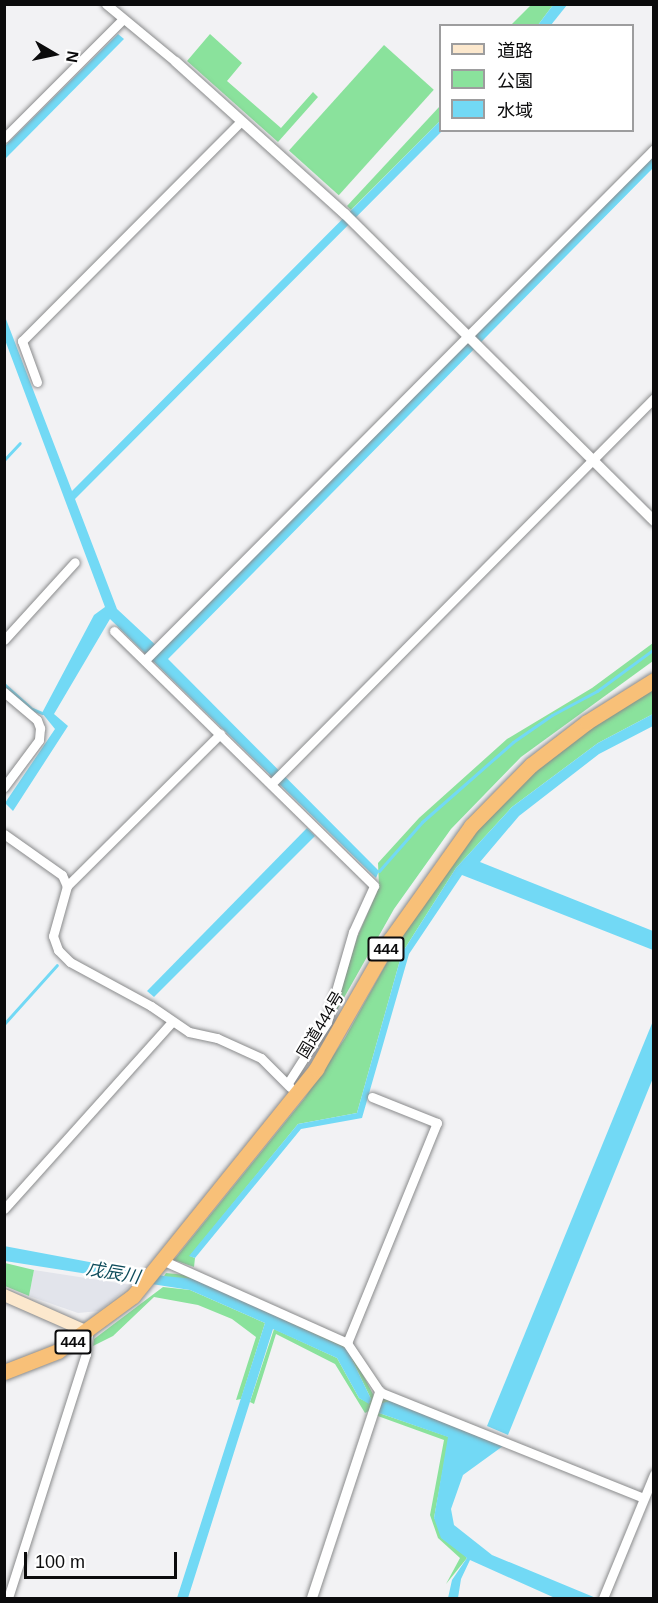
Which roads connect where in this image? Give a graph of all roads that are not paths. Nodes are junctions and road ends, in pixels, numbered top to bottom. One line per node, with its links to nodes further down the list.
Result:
1 (106, 4): 2 (street)
2 (123, 19): 3 (street); 5 (street)
3 (176, 62): 4 (street)
4 (241, 121): 7 (street); 8 (street)
5 (4, 138)
6 (654, 149): 7 (street)
7 (468, 336): 10 (street); 15 (street)
8 (37, 382)
9 (654, 398): 10 (street)
10 (592, 460): 11 (street); 19 (street)
11 (654, 521)
12 (75, 562): 14 (street)
13 (114, 631): 15 (street)
14 (4, 640)
15 (145, 660): 18 (street)
16 (654, 680): 24 (highway, 国道444号 / 444)
17 (4, 692): 20 (street)
18 (220, 734): 19 (street); 22 (street)
19 (271, 784): 24 (street)
20 (4, 787)
21 (5, 837): 22 (street)
22 (67, 886): 23 (street)
23 (172, 1022): 24 (street); 26 (street)
24 (292, 1090): 27 (highway, 国道444号 / 444)
25 (372, 1097): 30 (street)
26 (4, 1209)
27 (164, 1262): 29 (highway, 国道444号 / 444); 30 (street)
28 (4, 1294): 29 (main road)
29 (88, 1332): 31 (highway, 国道444号 / 444); 35 (street)
30 (347, 1343): 32 (street)
31 (4, 1372)
32 (380, 1392): 34 (street); 36 (street)
33 (654, 1474): 34 (street)
34 (644, 1498): 37 (street)
35 (8, 1599)
36 (312, 1599)
37 (603, 1599)

